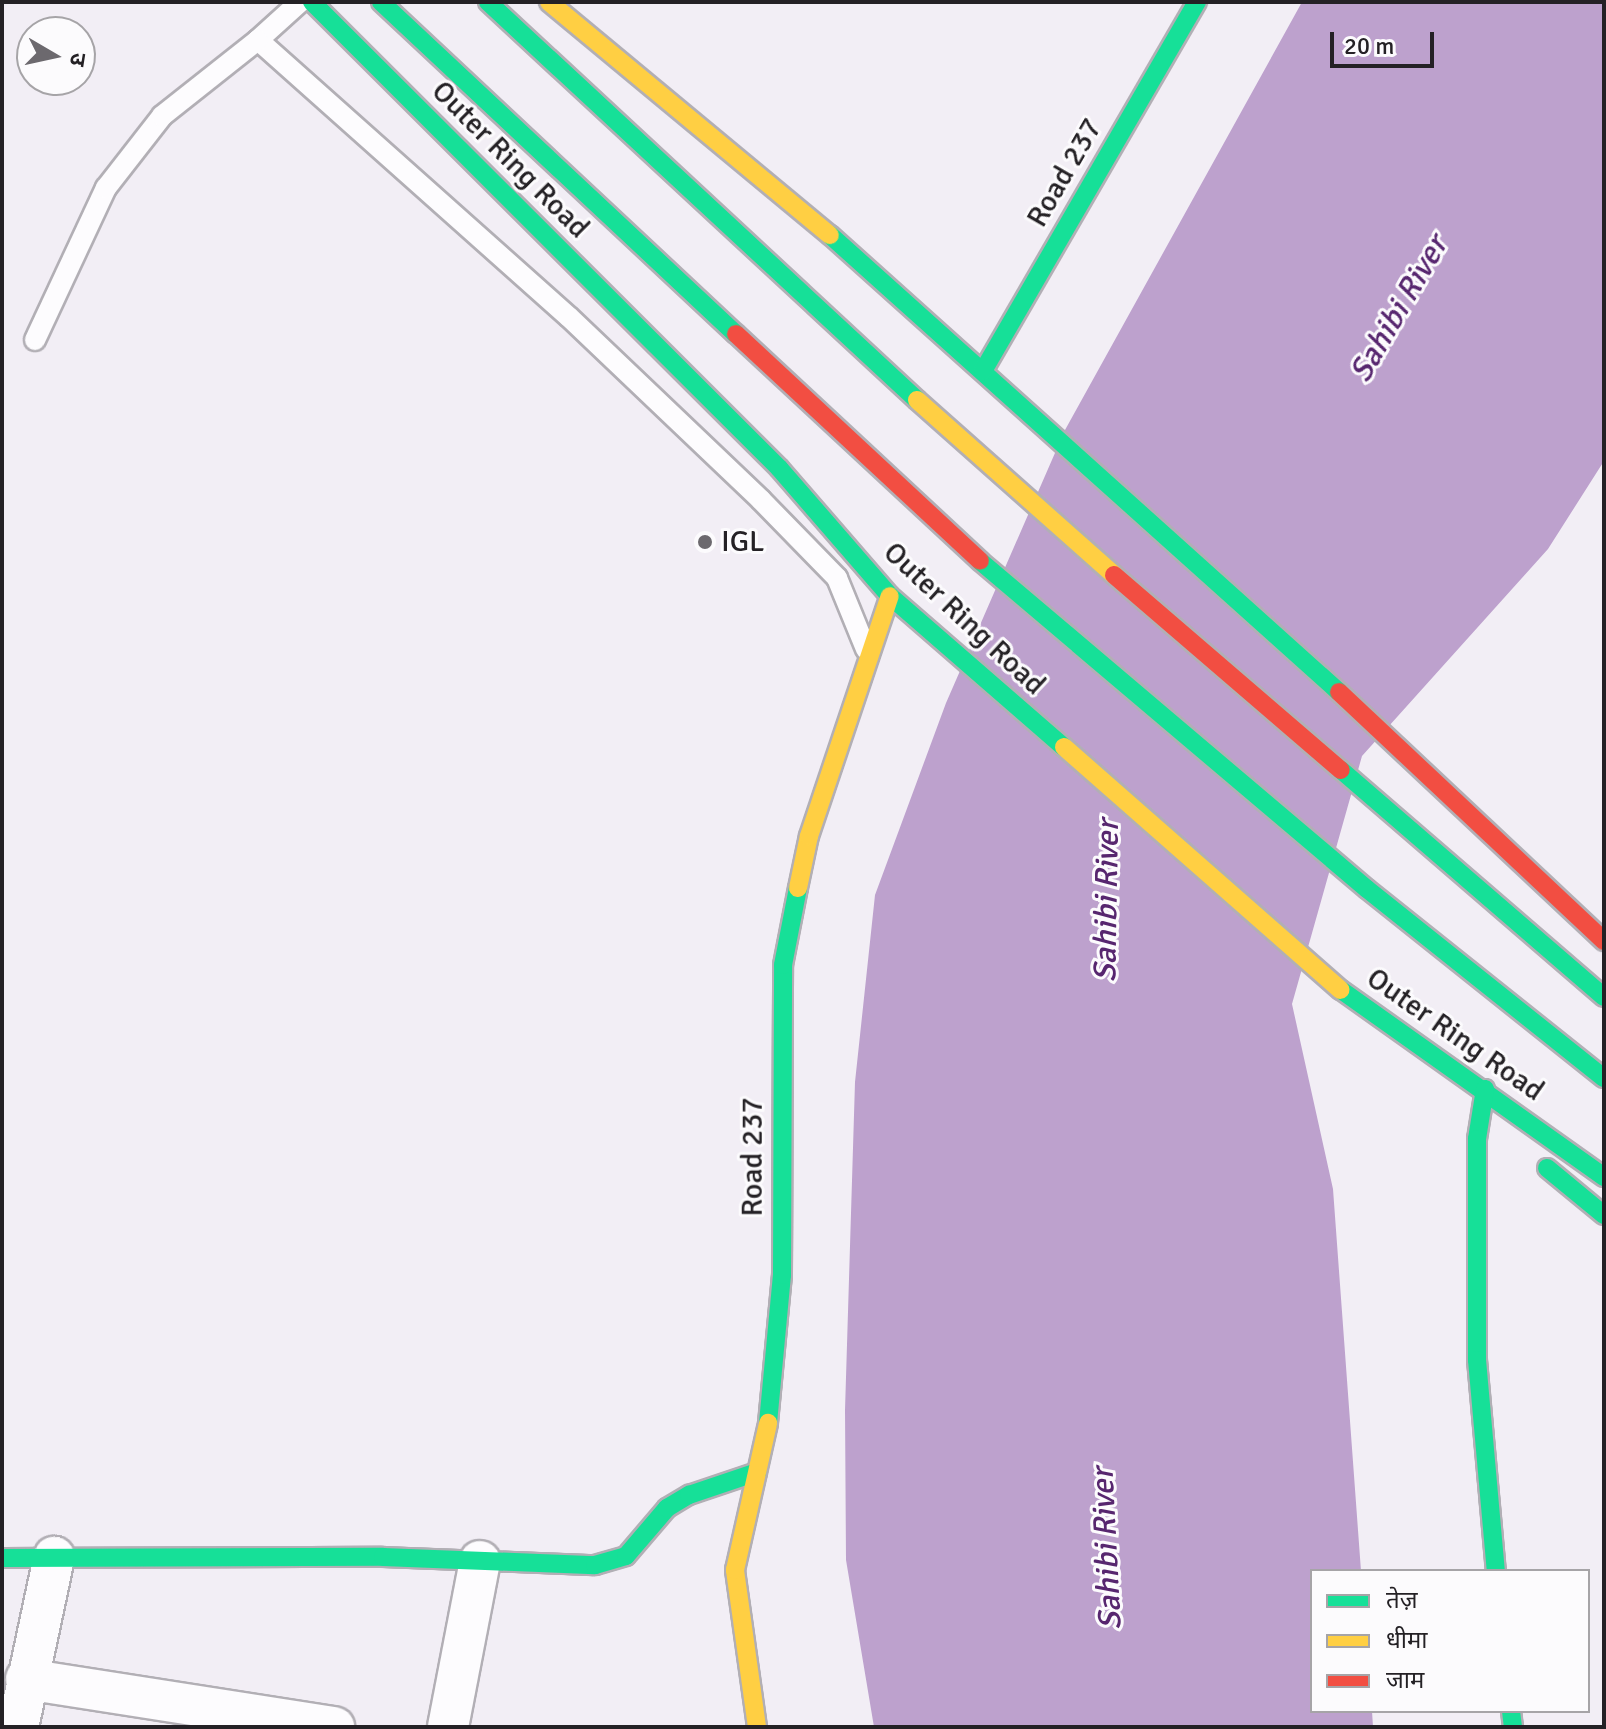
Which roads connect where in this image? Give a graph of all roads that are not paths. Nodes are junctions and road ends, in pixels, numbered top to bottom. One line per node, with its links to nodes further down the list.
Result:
1 (300, 2): 7 (lane)
2 (312, 2): 10 (street, Outer Ring Road)
3 (381, 2): 14 (street, Outer Ring Road)
4 (488, 2): 13 (street)
5 (549, 2): 9 (street)
6 (1197, 2): 9 (street, Road 237)
7 (258, 40): 8 (lane); 11 (lane)
8 (35, 340)
9 (983, 371): 12 (street)
10 (890, 596): 11 (street, Road 237); 15 (street, Outer Ring Road)
11 (872, 663): 21 (street, Road 237)
12 (1604, 941)
13 (1604, 997)
14 (1604, 1078)
15 (1485, 1089): 16 (street); 19 (street, Outer Ring Road)
16 (1482, 1113): 17 (street); 25 (street)
17 (1506, 1133)
18 (1531, 1154): 20 (street)
19 (1604, 1177)
20 (1604, 1215)
21 (757, 1472): 24 (street); 30 (street, Road 237)
22 (54, 1557): 23 (street); 24 (street); 26 (street)
23 (2, 1558)
24 (480, 1561): 29 (street)
25 (1496, 1569)
26 (26, 1679): 27 (street); 28 (street)
27 (18, 1727)
28 (334, 1727)
29 (448, 1727)
30 (757, 1727)

